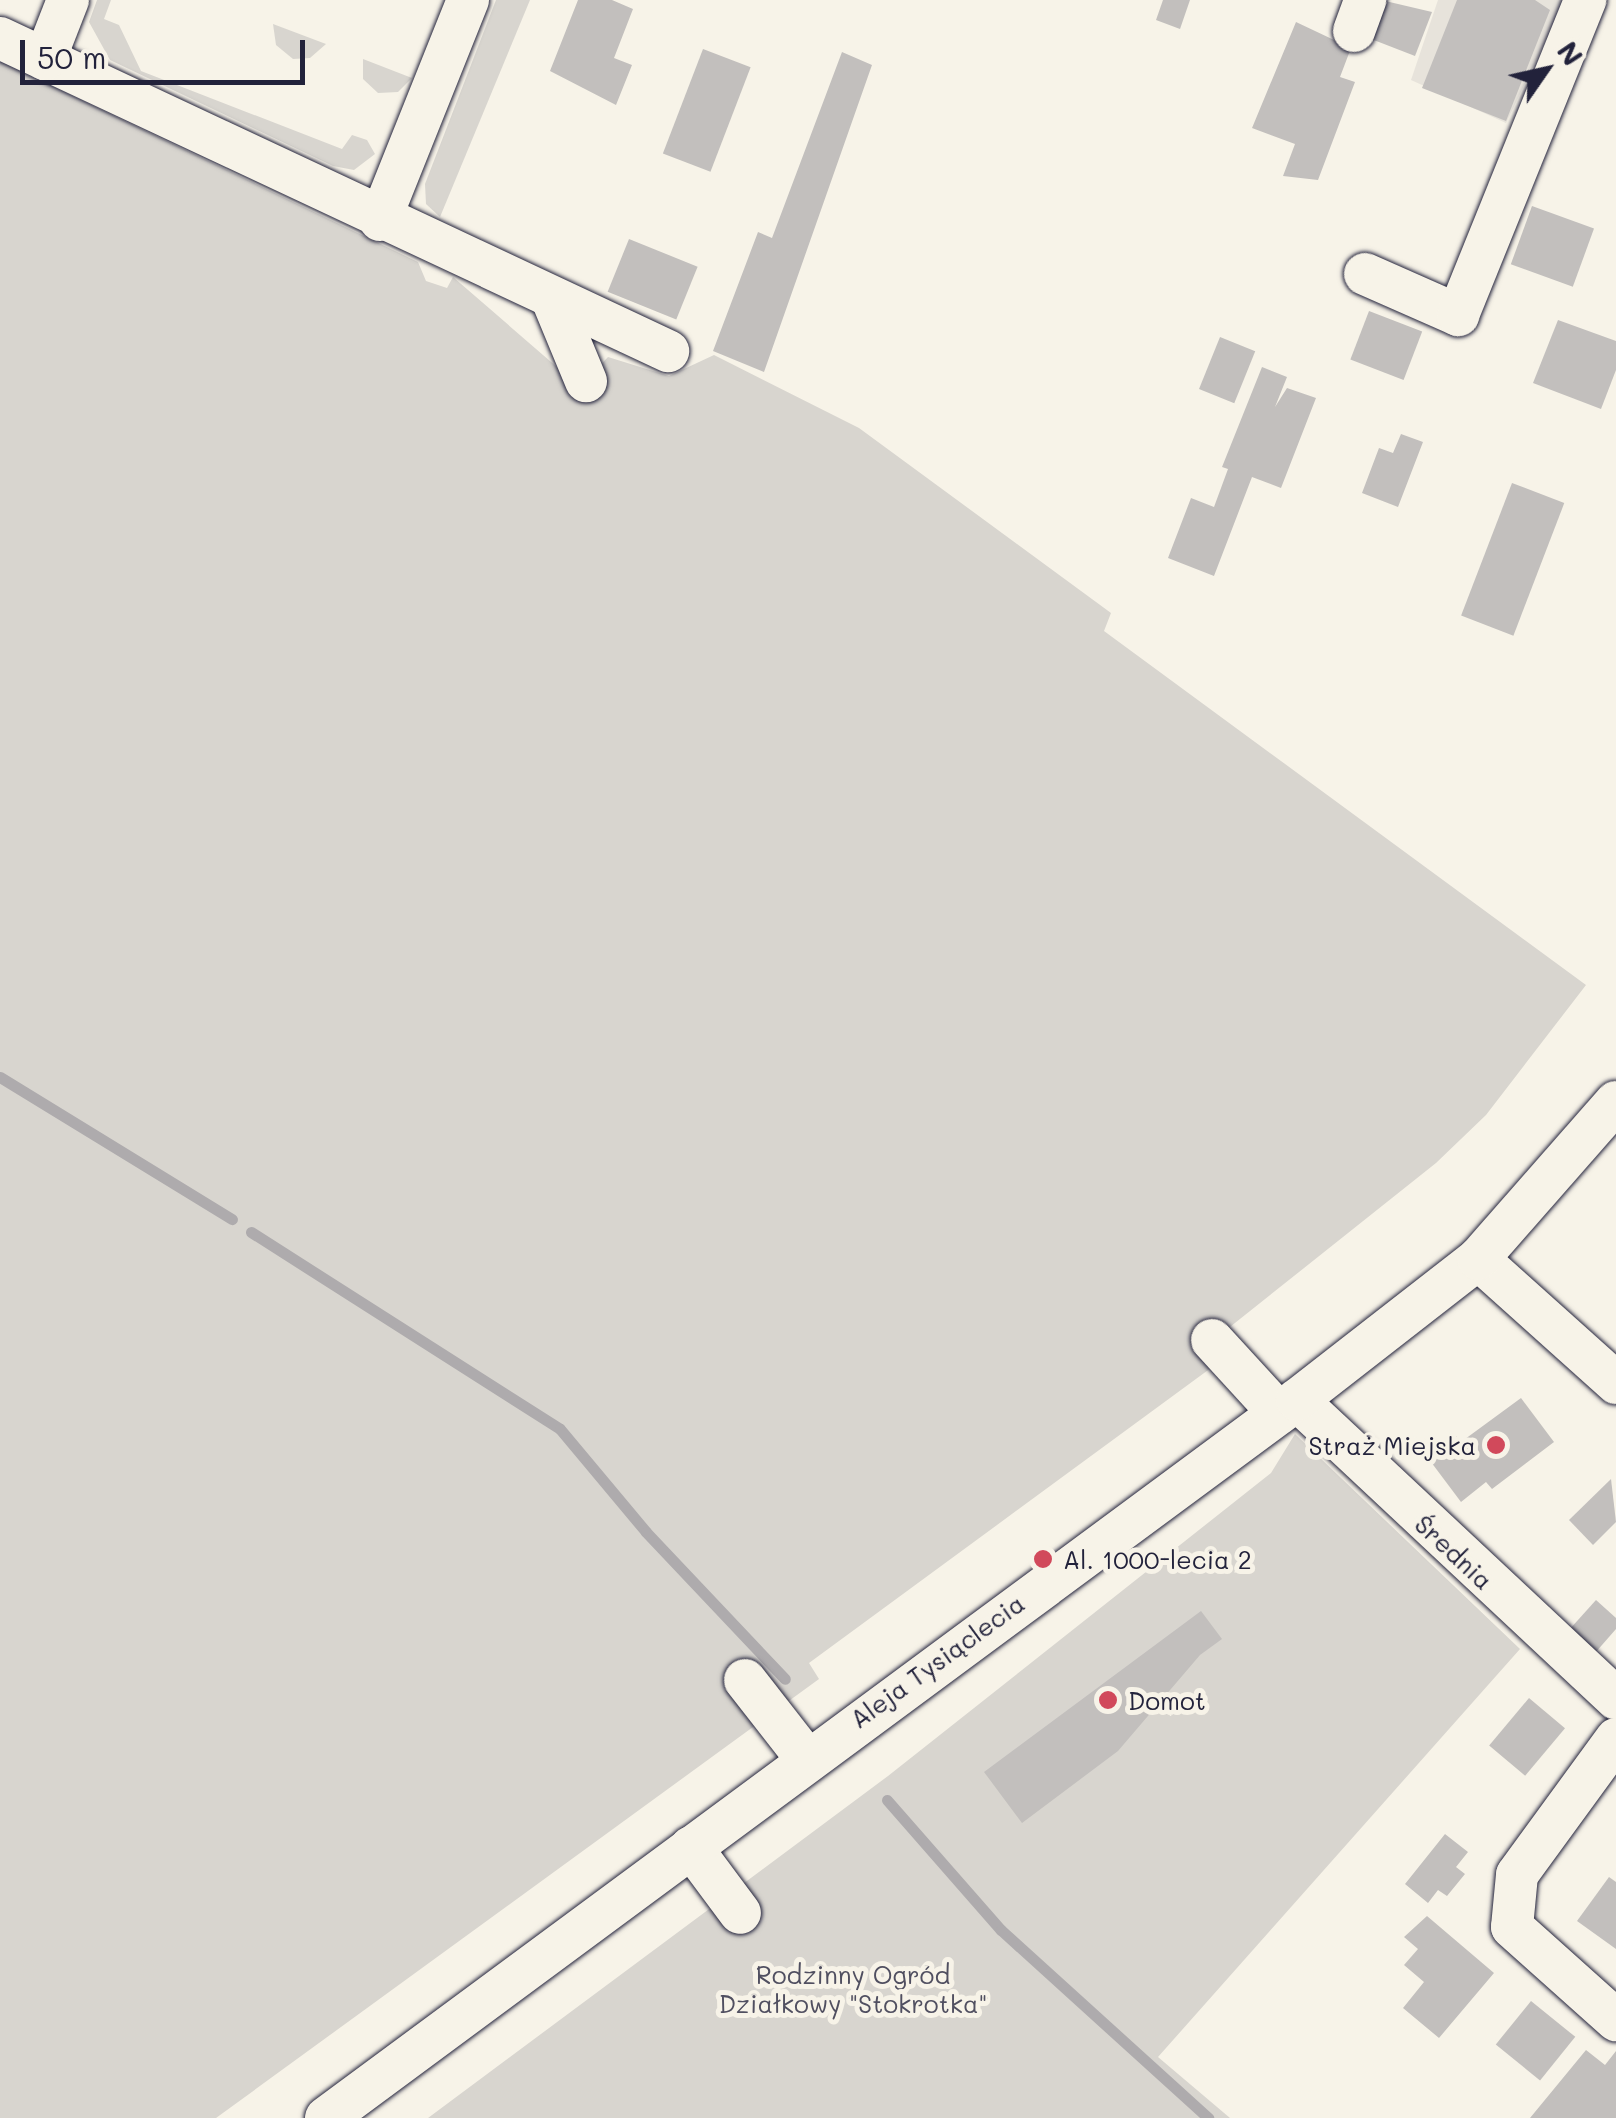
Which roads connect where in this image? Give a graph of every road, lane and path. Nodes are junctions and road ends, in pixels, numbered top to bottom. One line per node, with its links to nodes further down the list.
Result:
1 (68, 0): 5 (street)
2 (468, 0): 6 (street)
3 (1586, 0): 7 (street)
4 (0, 38): 5 (street)
5 (45, 59): 6 (street)
6 (380, 220): 8 (street)
7 (1364, 274)
8 (552, 299): 9 (street); 10 (street)
9 (668, 350)
10 (586, 381)
11 (1616, 1102): 12 (street, Aleja Tysiąclecia)
12 (1478, 1258): 14 (street); 15 (street, Aleja Tysiąclecia)
13 (1212, 1340): 15 (street, Średnia)
14 (1616, 1383)
15 (1288, 1407): 17 (street, Średnia); 19 (street, Aleja Tysiąclecia)
16 (745, 1680): 19 (street)
17 (1616, 1699)
18 (1616, 1739): 22 (street)
19 (806, 1758): 20 (street, Aleja Tysiąclecia)
20 (691, 1846): 21 (street); 23 (street, Aleja Tysiąclecia)
21 (740, 1914)
22 (1616, 2020)
23 (326, 2118)

